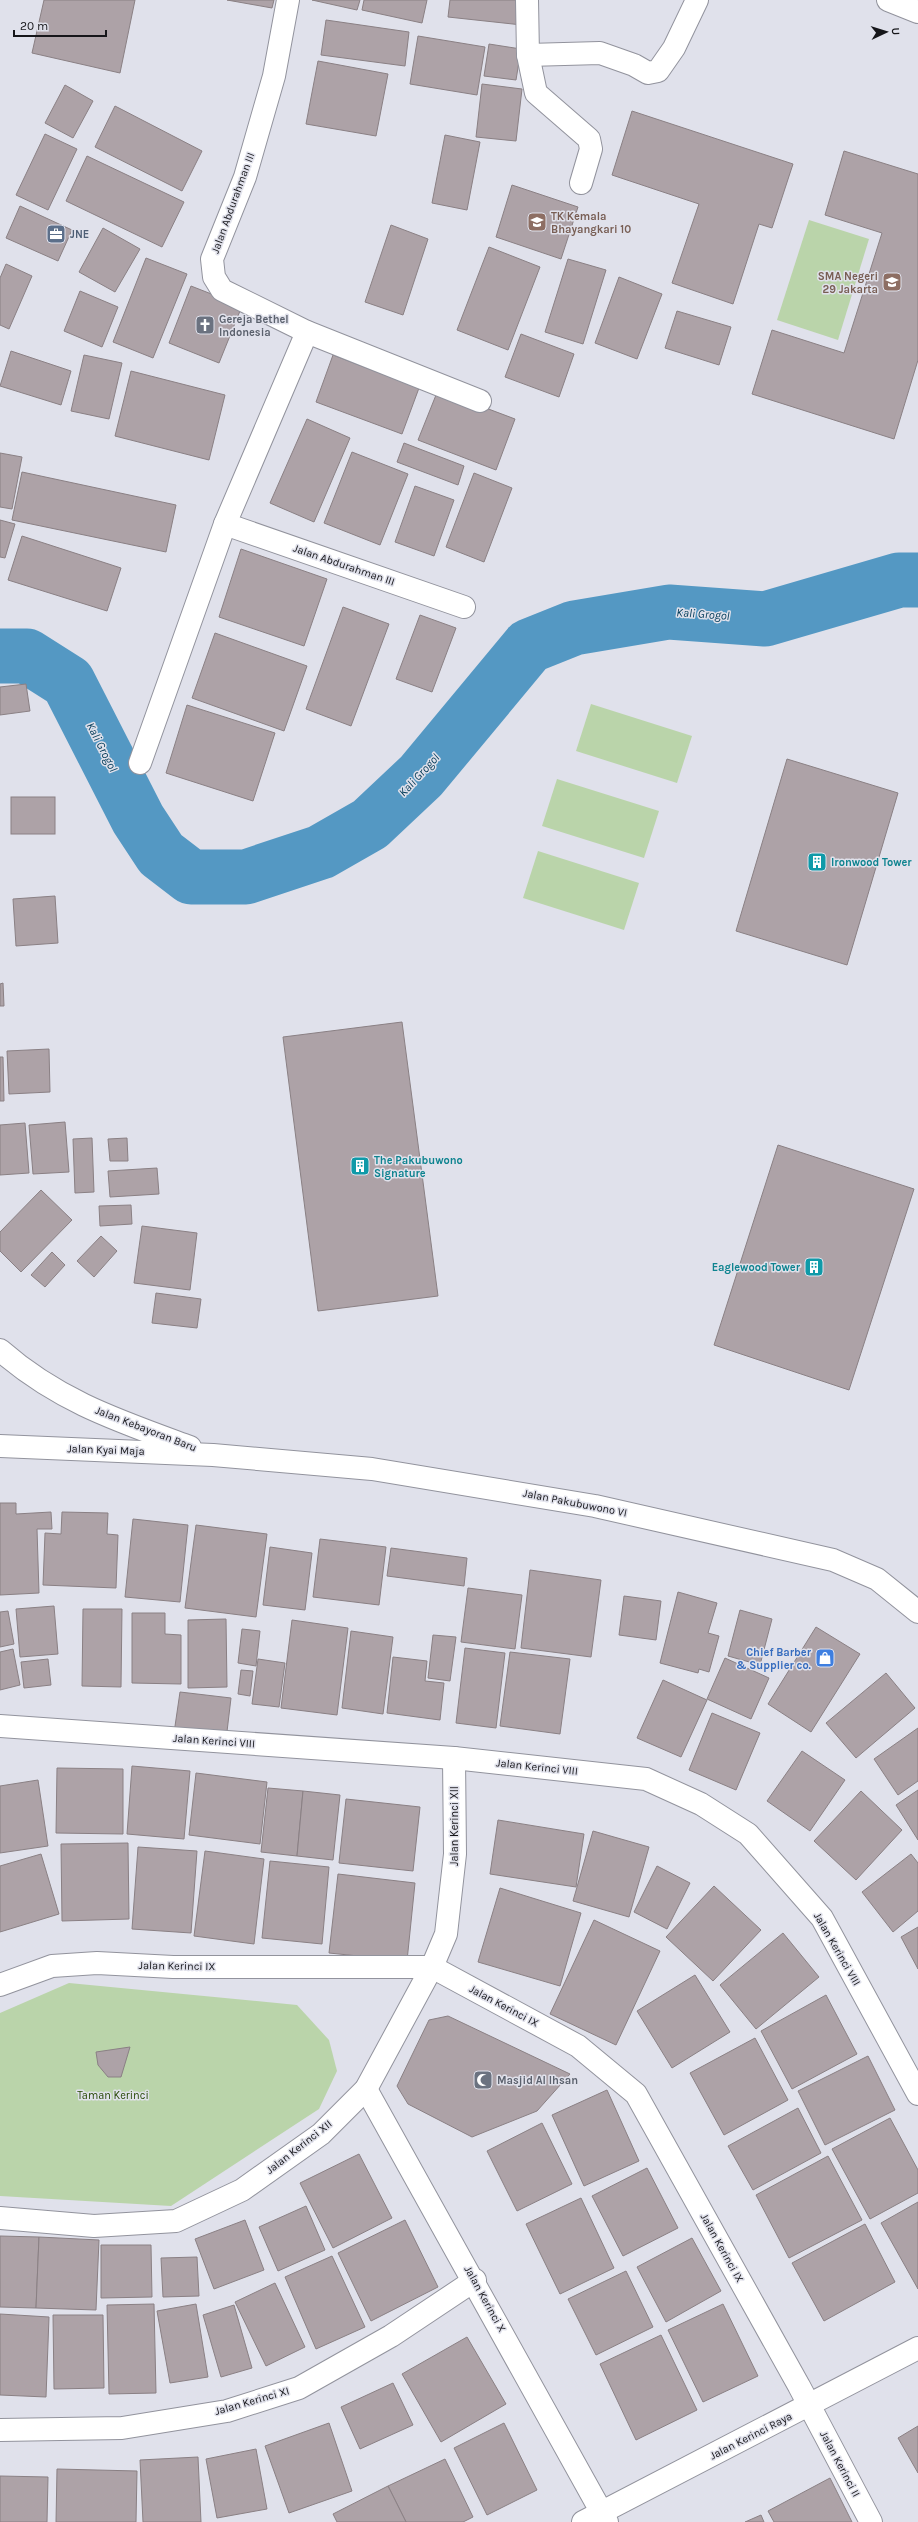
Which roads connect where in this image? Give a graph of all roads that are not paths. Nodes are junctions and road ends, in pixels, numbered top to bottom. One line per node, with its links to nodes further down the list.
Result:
1 (288, 0): 8 (main road, Jalan Abdurahman III)
2 (527, 0): 6 (main road)
3 (698, 0): 6 (main road)
4 (888, 0): 5 (main road)
5 (918, 12)
6 (528, 55): 7 (main road)
7 (581, 183)
8 (307, 332): 9 (main road, Jalan Abdurahman III); 10 (main road)
9 (480, 401)
10 (225, 524): 11 (main road, Jalan Abdurahman III); 12 (main road)
11 (464, 607)
12 (140, 762)
13 (0, 1350): 15 (main road, Jalan Kebayoran Baru)
14 (0, 1446): 15 (main road, Jalan Kyai Maja)
15 (213, 1455): 16 (main road, Jalan Pakubuwono VI)
16 (918, 1612)
17 (0, 1726): 18 (main road, Jalan Kerinci VIII)
18 (454, 1758): 19 (main road, Jalan Kerinci XII); 22 (main road, Jalan Kerinci VIII)
19 (432, 1967): 20 (main road, Jalan Kerinci IX); 21 (main road, Jalan Kerinci XII); 26 (main road, Jalan Kerinci IX)
20 (0, 1985)
21 (366, 2089): 23 (main road, Jalan Kerinci XII); 24 (main road, Jalan Kerinci X)
22 (918, 2094)
23 (0, 2218)
24 (474, 2280): 27 (main road, Jalan Kerinci XI); 28 (main road, Jalan Kerinci X)
25 (918, 2348): 26 (main road, Jalan Kerinci Raya)
26 (809, 2406): 28 (main road, Jalan Kerinci Raya); 30 (main road, Jalan Kerinci II)
27 (0, 2430)
28 (604, 2517): 29 (main road, Jalan Kerinci Raya)
29 (583, 2522)
30 (871, 2522)

